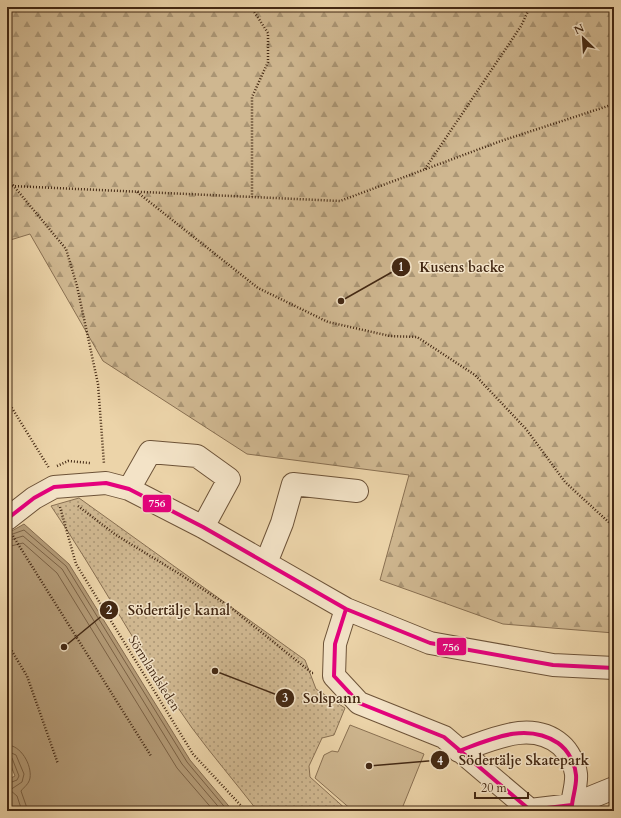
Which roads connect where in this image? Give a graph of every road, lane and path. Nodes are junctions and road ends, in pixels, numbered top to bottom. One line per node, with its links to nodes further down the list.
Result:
1 (251, 7): 8 (path)
2 (530, 7): 4 (path)
3 (614, 104): 4 (path)
4 (424, 169): 8 (path)
5 (7, 178): 6 (path)
6 (12, 186): 7 (path); 10 (path)
7 (136, 191): 8 (path); 16 (path)
8 (252, 197)
9 (7, 400): 10 (path)
10 (105, 473): 11 (street); 12 (street)
11 (54, 487): 14 (street); 21 (path); 27 (path, Sörmlandsleden)
12 (129, 489): 15 (street); 15 (street)
13 (357, 491): 17 (street)
14 (8, 523): 23 (path)
15 (203, 527): 17 (street)
16 (614, 527)
17 (266, 563): 18 (street)
18 (346, 609): 20 (street); 21 (street)
19 (7, 643): 24 (path)
20 (614, 668)
21 (334, 676): 22 (street)
22 (459, 751): 26 (street); 26 (street)
23 (151, 756)
24 (58, 764)
25 (614, 788): 26 (street)
26 (576, 808)
27 (246, 811)

